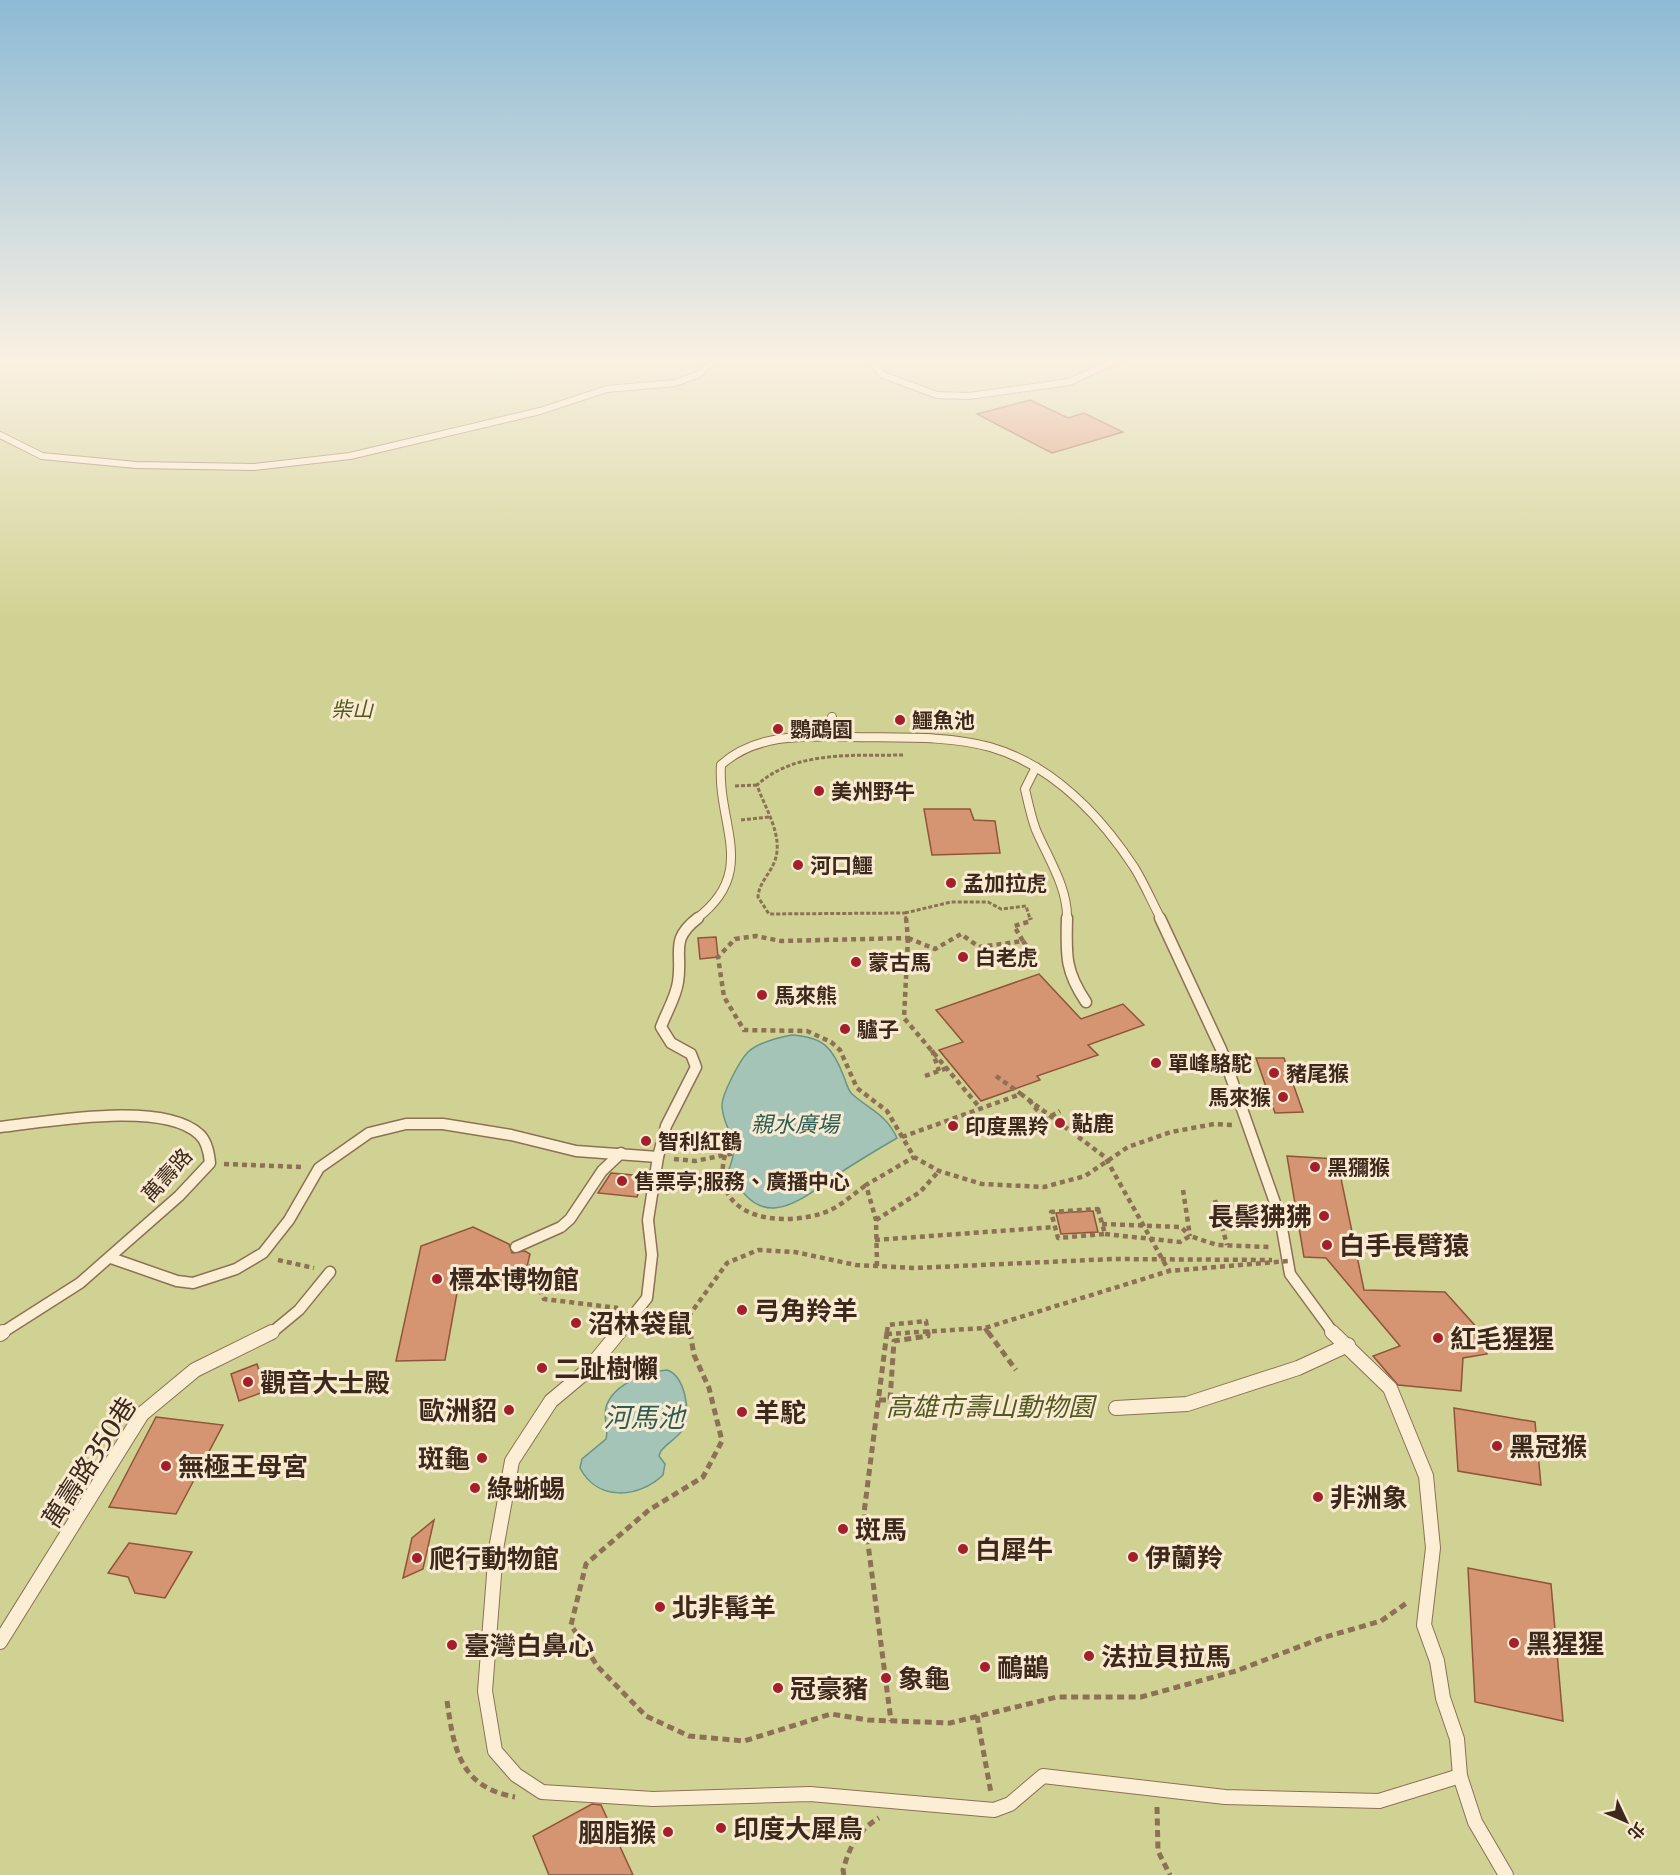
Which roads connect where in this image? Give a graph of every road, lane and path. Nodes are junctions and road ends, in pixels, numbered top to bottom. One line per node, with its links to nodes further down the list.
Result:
1 (21, 446): 2 (lane)
2 (394, 446)
3 (832, 717): 4 (lane)
4 (835, 737): 5 (lane); 8 (lane)
5 (909, 739): 6 (lane); 7 (path)
6 (1036, 767): 15 (lane); 26 (lane)
7 (757, 784): 8 (path); 9 (path)
8 (722, 787): 10 (lane)
9 (770, 816): 10 (path); 11 (path)
10 (728, 822): 34 (lane)
11 (905, 912): 12 (path); 13 (path)
12 (908, 938): 13 (path); 16 (path, bridge); 29 (path)
13 (1023, 941): 14 (path)
14 (1032, 954)
15 (1086, 1002)
16 (932, 1050): 18 (path); 23 (path, bridge)
17 (950, 1067): 18 (path)
18 (939, 1071): 19 (path)
19 (926, 1076)
20 (996, 1076): 21 (path)
21 (1021, 1094): 22 (path, bridge); 23 (path, bridge)
22 (1029, 1100): 25 (path); 56 (path, bridge)
23 (981, 1109): 29 (path, bridge)
24 (1060, 1111): 25 (path)
25 (1045, 1120): 28 (path)
26 (1247, 1125): 38 (path); 50 (lane)
27 (0, 1127): 36 (lane, 萬壽路)
28 (1020, 1134)
29 (902, 1137): 35 (path)
30 (734, 1141): 34 (path)
31 (621, 1153): 34 (lane); 37 (lane); 49 (lane)
32 (735, 1153): 33 (path)
33 (725, 1155): 34 (path); 39 (path)
34 (658, 1157): 58 (lane)
35 (914, 1157): 38 (path); 39 (path)
36 (210, 1163): 37 (path); 51 (lane, 萬壽路)
37 (319, 1168): 51 (lane)
38 (939, 1172): 42 (path)
39 (866, 1185): 42 (path)
40 (1183, 1190): 46 (path)
41 (1215, 1200): 48 (path)
42 (876, 1220): 47 (path)
43 (1102, 1224): 44 (path); 45 (path); 46 (path)
44 (1055, 1227): 45 (path); 47 (path)
45 (1105, 1234): 46 (path)
46 (1190, 1236): 48 (path)
47 (875, 1240): 55 (path)
48 (1227, 1245): 50 (path)
49 (516, 1247)
50 (1285, 1247): 53 (lane)
51 (111, 1258): 61 (lane, 萬壽路)
52 (270, 1258): 57 (path)
53 (1288, 1261): 55 (path); 56 (path, bridge); 62 (lane)
54 (528, 1265): 58 (path)
55 (877, 1266): 70 (path)
56 (1169, 1271): 59 (path, bridge)
57 (330, 1272): 67 (lane, 萬壽路350巷)
58 (647, 1298): 73 (lane)
59 (985, 1328): 60 (path, bridge); 63 (path)
60 (887, 1332): 64 (path, bridge); 64 (path)
61 (0, 1335)
62 (1348, 1345): 65 (lane); 66 (lane)
63 (1016, 1370)
64 (879, 1400): 70 (path, bridge)
65 (1116, 1408)
66 (1426, 1590): 69 (path); 71 (lane)
67 (0, 1642)
68 (447, 1701): 73 (path)
69 (977, 1716): 70 (path); 74 (path)
70 (891, 1721)
71 (1460, 1776): 72 (lane); 78 (lane)
72 (1156, 1788): 74 (lane); 77 (path)
73 (542, 1792): 74 (lane)
74 (994, 1810)
75 (889, 1813): 76 (path)
76 (844, 1875)
77 (1170, 1875)
78 (1506, 1875)

